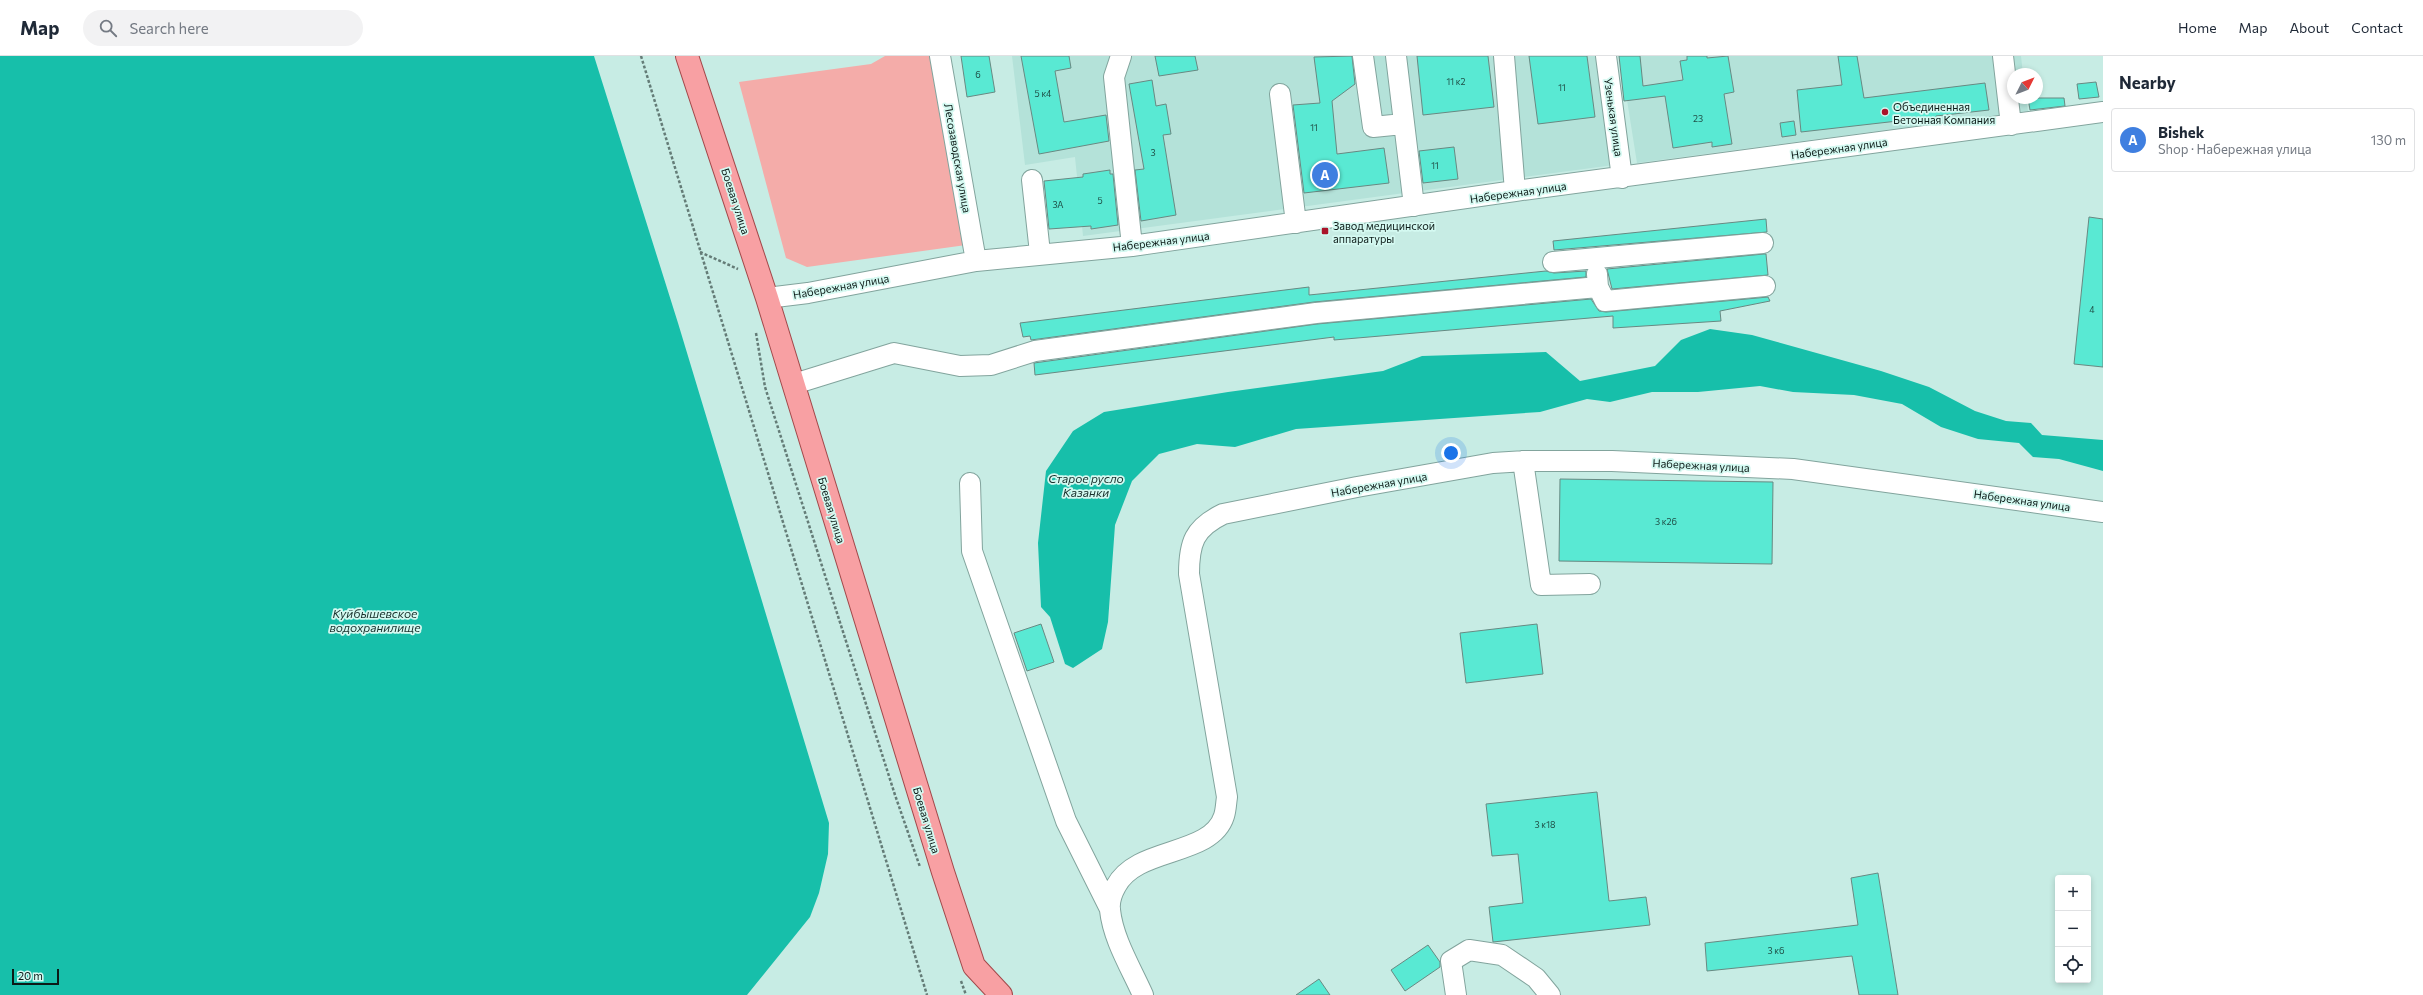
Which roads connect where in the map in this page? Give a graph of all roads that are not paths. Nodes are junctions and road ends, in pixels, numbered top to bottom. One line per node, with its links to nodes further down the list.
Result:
1 (687, 56): 26 (main road, Боевая улица)
2 (940, 56): 22 (street, Лесозаводская улица)
3 (1120, 56): 19 (street)
4 (1363, 56): 11 (street)
5 (1396, 56): 11 (street)
6 (1504, 56): 15 (street)
7 (1606, 56): 13 (street, Узенькая улица)
8 (2003, 56): 12 (street)
9 (1280, 94): 17 (street)
10 (2102, 115): 12 (street, Набережная улица)
11 (1403, 124): 16 (street)
12 (2011, 125): 13 (street, Набережная улица)
13 (1622, 178): 15 (street, Набережная улица)
14 (1032, 180): 20 (street)
15 (1515, 192): 16 (street, Набережная улица)
16 (1414, 206): 17 (street, Набережная улица)
17 (1296, 223): 19 (street, Набережная улица)
18 (1763, 243): 21 (street)
19 (1132, 246): 20 (street, Набережная улица)
20 (1040, 253): 22 (street, Набережная улица)
21 (1597, 258): 23 (street); 25 (street)
22 (976, 261): 26 (street, Набережная улица)
23 (1553, 262)
24 (1765, 286): 25 (street)
25 (1598, 287): 27 (street)
26 (767, 298): 27 (main road, Боевая улица)
27 (794, 384): 33 (main road, Боевая улица)
28 (1522, 461): 30 (street, Набережная улица); 31 (street); 32 (street, Набережная улица)
29 (970, 483): 32 (street)
30 (2103, 512)
31 (1590, 584)
32 (1110, 908): 36 (street, Набережная улица)
33 (967, 972): 34 (street); 35 (main road)
34 (984, 995)
35 (1001, 995)
36 (1143, 995)
37 (1456, 995): 38 (street)
38 (1550, 995)

